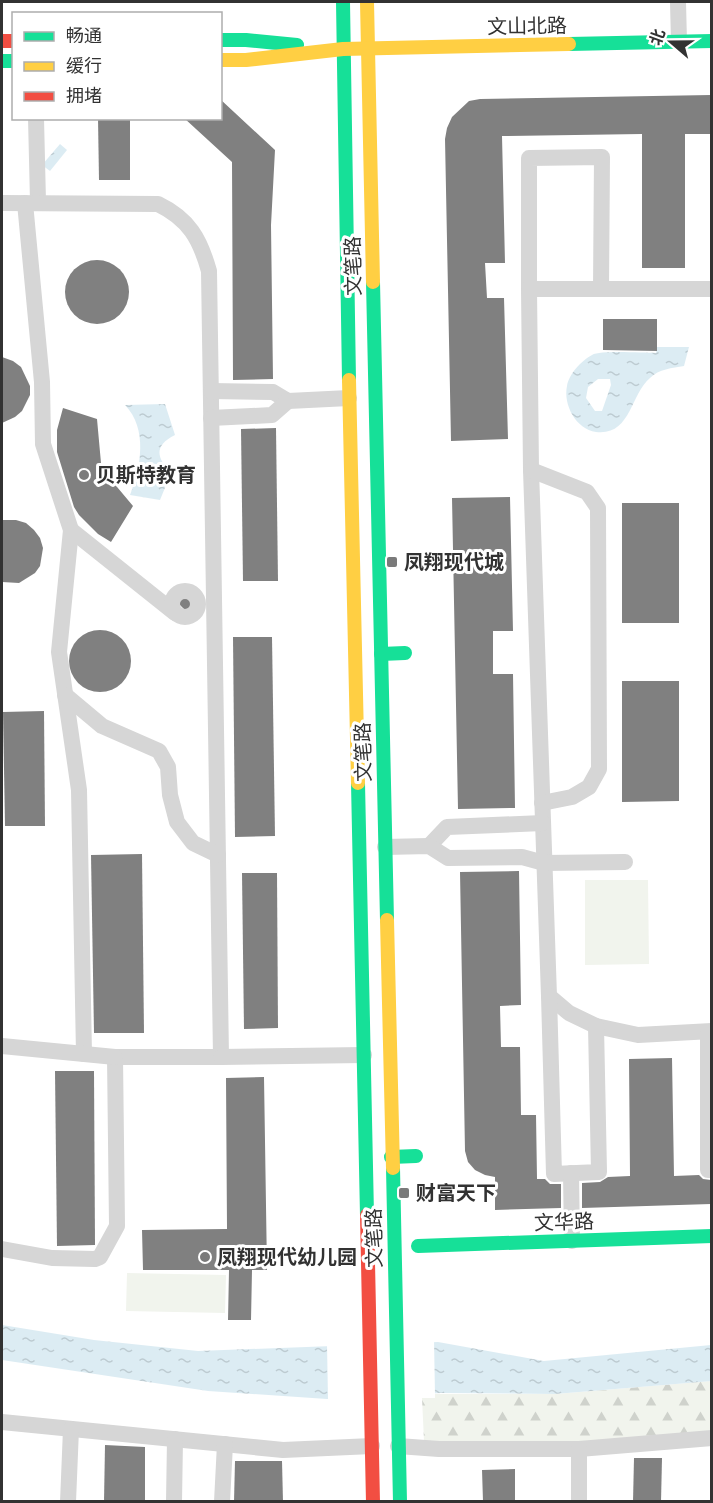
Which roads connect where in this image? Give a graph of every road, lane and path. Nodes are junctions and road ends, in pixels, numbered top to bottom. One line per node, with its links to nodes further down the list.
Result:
1 (343, 2): 7 (main road, 文笔路)
2 (367, 2): 8 (main road, 文笔路)
3 (678, 2): 6 (street)
4 (222, 40): 7 (main road, 文山北路)
5 (711, 41): 6 (main road, 文山北路)
6 (679, 42): 8 (main road, 文山北路)
7 (343, 49): 8 (main road, 文山北路); 9 (main road, 文山北路); 17 (main road, 文笔路)
8 (368, 49): 24 (main road, 文笔路)
9 (222, 60)
10 (36, 120): 11 (street)
11 (31, 202): 12 (street); 16 (street); 21 (street)
12 (2, 203)
13 (711, 288): 15 (street)
14 (529, 289): 15 (street); 15 (street); 20 (street)
15 (601, 289)
16 (211, 391): 18 (street); 19 (street)
17 (350, 398): 18 (street); 38 (main road, 文笔路)
18 (288, 401): 19 (street)
19 (211, 418): 22 (street)
20 (531, 470): 26 (street); 26 (street)
21 (71, 530): 22 (street); 25 (street)
22 (206, 603): 30 (street)
23 (405, 653): 24 (main road)
24 (381, 654): 29 (main road, 文笔路)
25 (65, 695): 30 (street); 37 (street)
26 (542, 803): 27 (street)
27 (543, 823): 28 (street); 32 (street)
28 (429, 846): 29 (street); 32 (street)
29 (385, 847): 43 (main road, 文笔路)
30 (218, 855): 40 (street)
31 (625, 862): 32 (street)
32 (544, 863): 33 (street)
33 (549, 996): 34 (street); 45 (street)
34 (596, 1026): 35 (street); 45 (street)
35 (710, 1031): 41 (street)
36 (2, 1046): 37 (street)
37 (84, 1054): 39 (street)
38 (364, 1055): 40 (street); 57 (main road, 文笔路)
39 (116, 1057): 40 (street); 49 (street)
40 (221, 1057)
41 (710, 1138): 44 (street)
42 (416, 1156): 43 (main road)
43 (391, 1157): 51 (main road, 文笔路)
44 (711, 1170)
45 (571, 1173): 47 (street)
46 (711, 1236): 47 (main road, 文华路)
47 (572, 1241): 48 (main road, 文华路)
48 (418, 1246)
49 (2, 1249)
50 (416, 1367): 51 (main road)
51 (396, 1368): 58 (main road, 文笔路)
52 (2, 1422): 53 (street)
53 (71, 1429): 55 (street); 60 (street)
54 (711, 1438): 59 (street)
55 (175, 1439): 56 (street); 61 (street)
56 (225, 1444): 57 (street); 62 (street)
57 (372, 1446): 63 (main road, 文笔路)
58 (398, 1446): 59 (street); 64 (main road, 文笔路)
59 (579, 1449): 65 (street)
60 (68, 1502)
61 (174, 1502)
62 (222, 1502)
63 (373, 1502)
64 (400, 1502)
65 (579, 1502)

